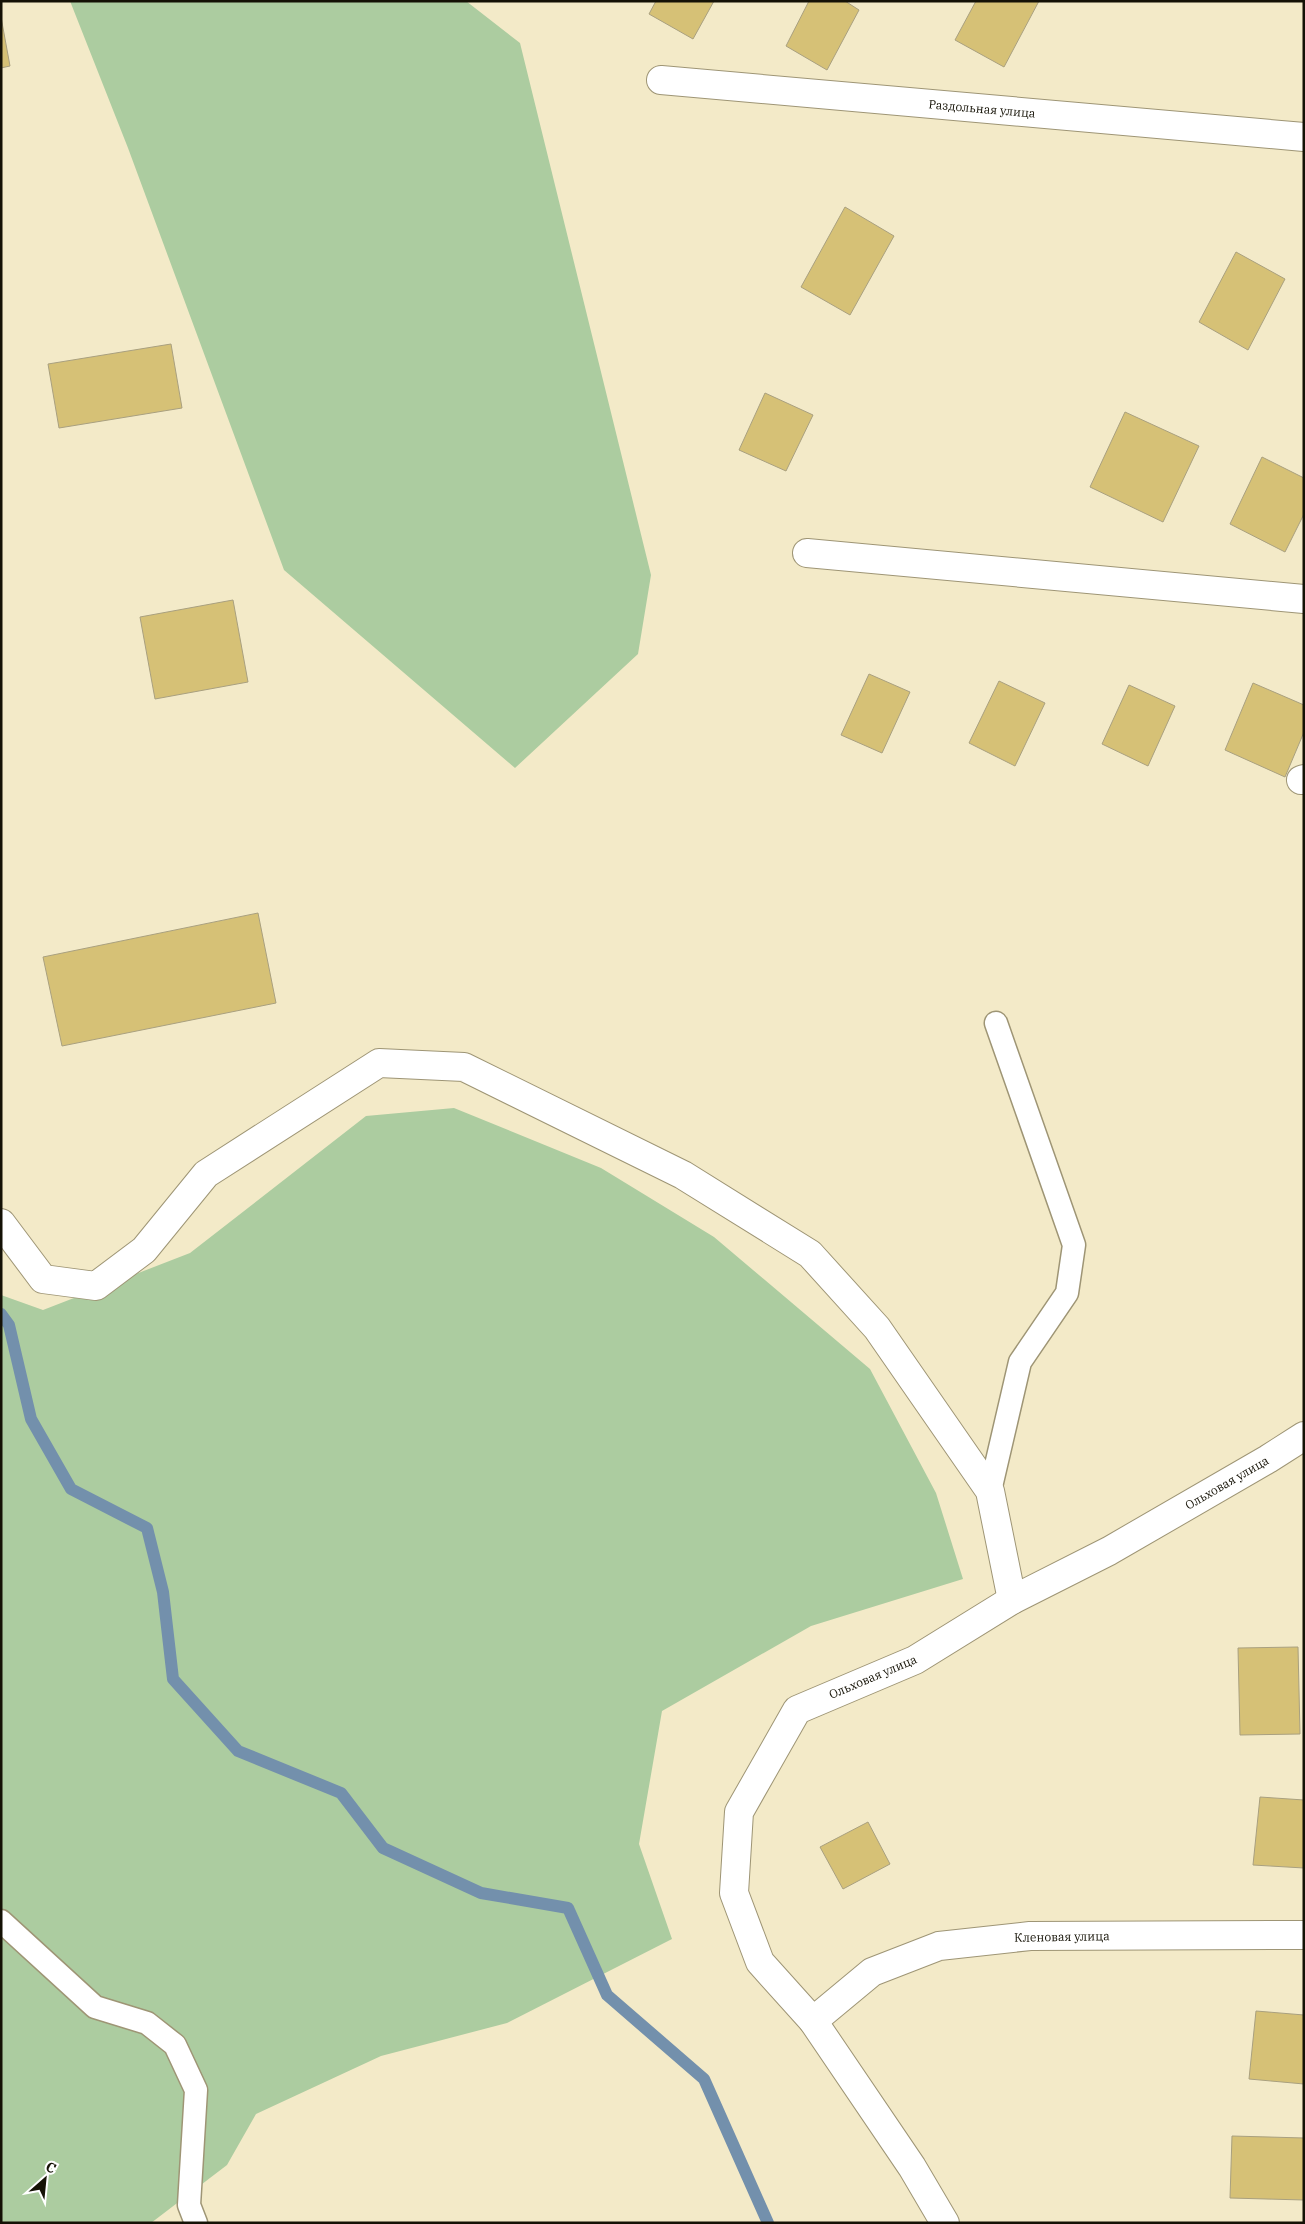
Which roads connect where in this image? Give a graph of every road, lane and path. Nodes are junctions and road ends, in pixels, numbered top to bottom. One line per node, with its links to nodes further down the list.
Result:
1 (661, 80): 2 (street, Раздольная улица)
2 (1304, 137)
3 (807, 553): 4 (street)
4 (1304, 599)
5 (996, 1023): 8 (lane)
6 (1, 1223): 8 (street)
7 (1304, 1436): 9 (street, Ольховая улица)
8 (990, 1491): 9 (street)
9 (1012, 1600): 12 (street, Ольховая улица)
10 (1, 1921): 13 (lane)
11 (1304, 1935): 12 (street, Кленовая улица)
12 (813, 2021): 14 (street, Ольховая улица)
13 (196, 2223)
14 (945, 2223)

